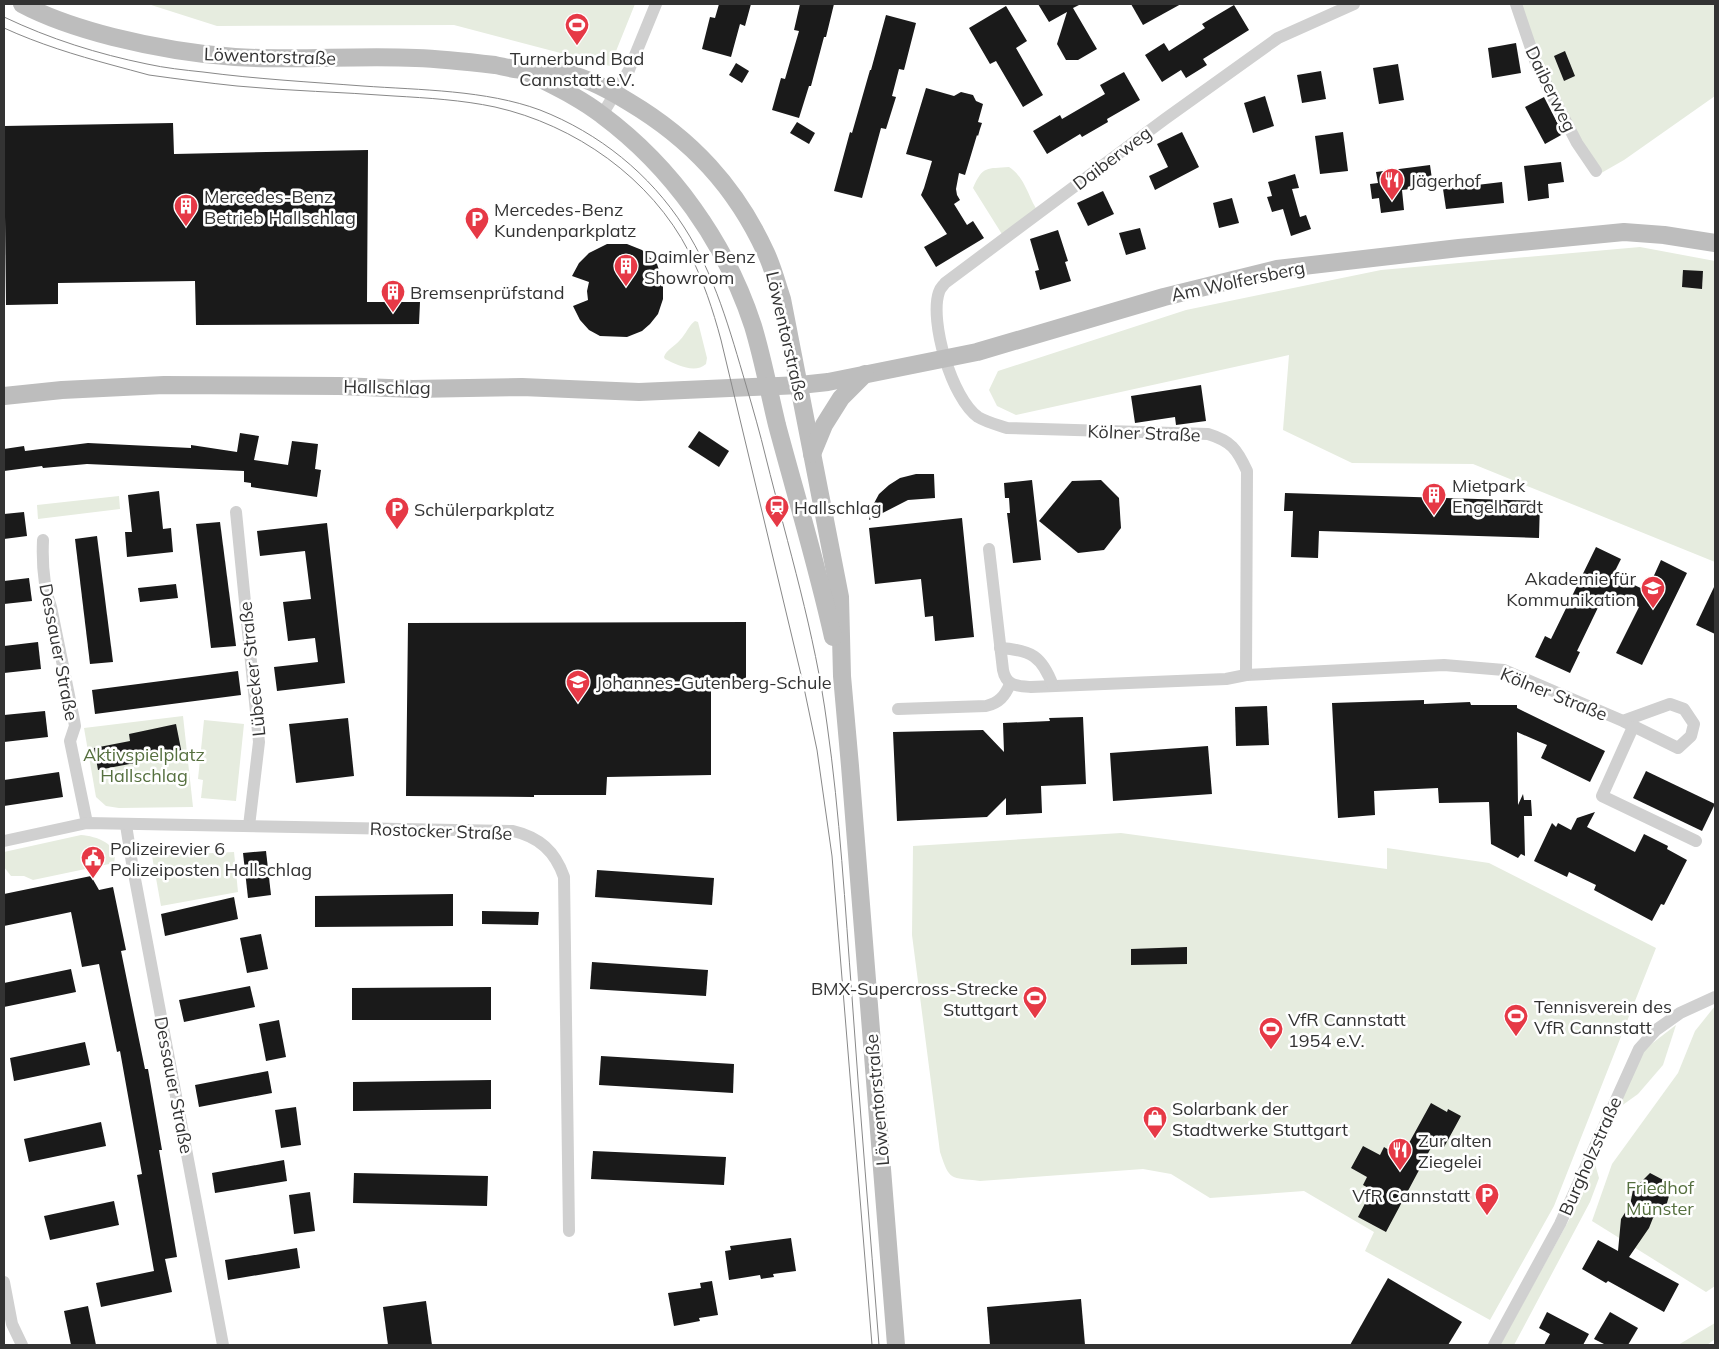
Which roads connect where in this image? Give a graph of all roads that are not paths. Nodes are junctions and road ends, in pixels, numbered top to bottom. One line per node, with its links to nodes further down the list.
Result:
1 (22, 4): 5 (main road, Löwentorstraße)
2 (656, 4): 6 (street)
3 (1354, 4): 10 (street, Daiberweg)
4 (1516, 4): 8 (street, Daiberweg)
5 (524, 70): 6 (main road, Löwentorstraße); 7 (main road, Löwentorstraße)
6 (616, 94): 7 (street); 12 (main road, Löwentorstraße)
7 (602, 114): 13 (main road, Löwentorstraße)
8 (1596, 171)
9 (1715, 243): 10 (main road, Am Wolfersberg)
10 (945, 359): 11 (main road, Am Wolfersberg); 20 (street, Kölner Straße)
11 (865, 374): 12 (main road, Am Wolfersberg); 15 (main road)
12 (800, 385): 13 (main road, Hallschlag); 15 (main road, Löwentorstraße)
13 (769, 388): 14 (main road, Hallschlag); 21 (main road, Löwentorstraße)
14 (4, 396)
15 (812, 454): 21 (main road, Löwentorstraße)
16 (236, 512): 28 (street, Lübecker Straße)
17 (43, 540): 26 (street, Dessauer Straße)
18 (989, 549): 19 (street)
19 (1000, 648): 22 (street); 23 (street)
20 (1246, 675): 23 (street, Kölner Straße); 25 (street, Kölner Straße)
21 (842, 676): 36 (main road, Löwentorstraße)
22 (1010, 684): 23 (street, Kölner Straße); 24 (street)
23 (1053, 686)
24 (898, 709)
25 (1628, 724): 25 (street, Kölner Straße); 30 (street)
26 (87, 823): 27 (street, Rostocker Straße); 29 (street, Rostocker Straße)
27 (126, 825): 28 (street, Rostocker Straße); 35 (street, Dessauer Straße)
28 (249, 826): 32 (street, Rostocker Straße)
29 (4, 841)
30 (1696, 841)
31 (1715, 997): 37 (street, Burgholzstraße)
32 (569, 1231)
33 (4, 1282): 34 (street)
34 (22, 1345)
35 (223, 1345)
36 (896, 1345)
37 (1494, 1345)

